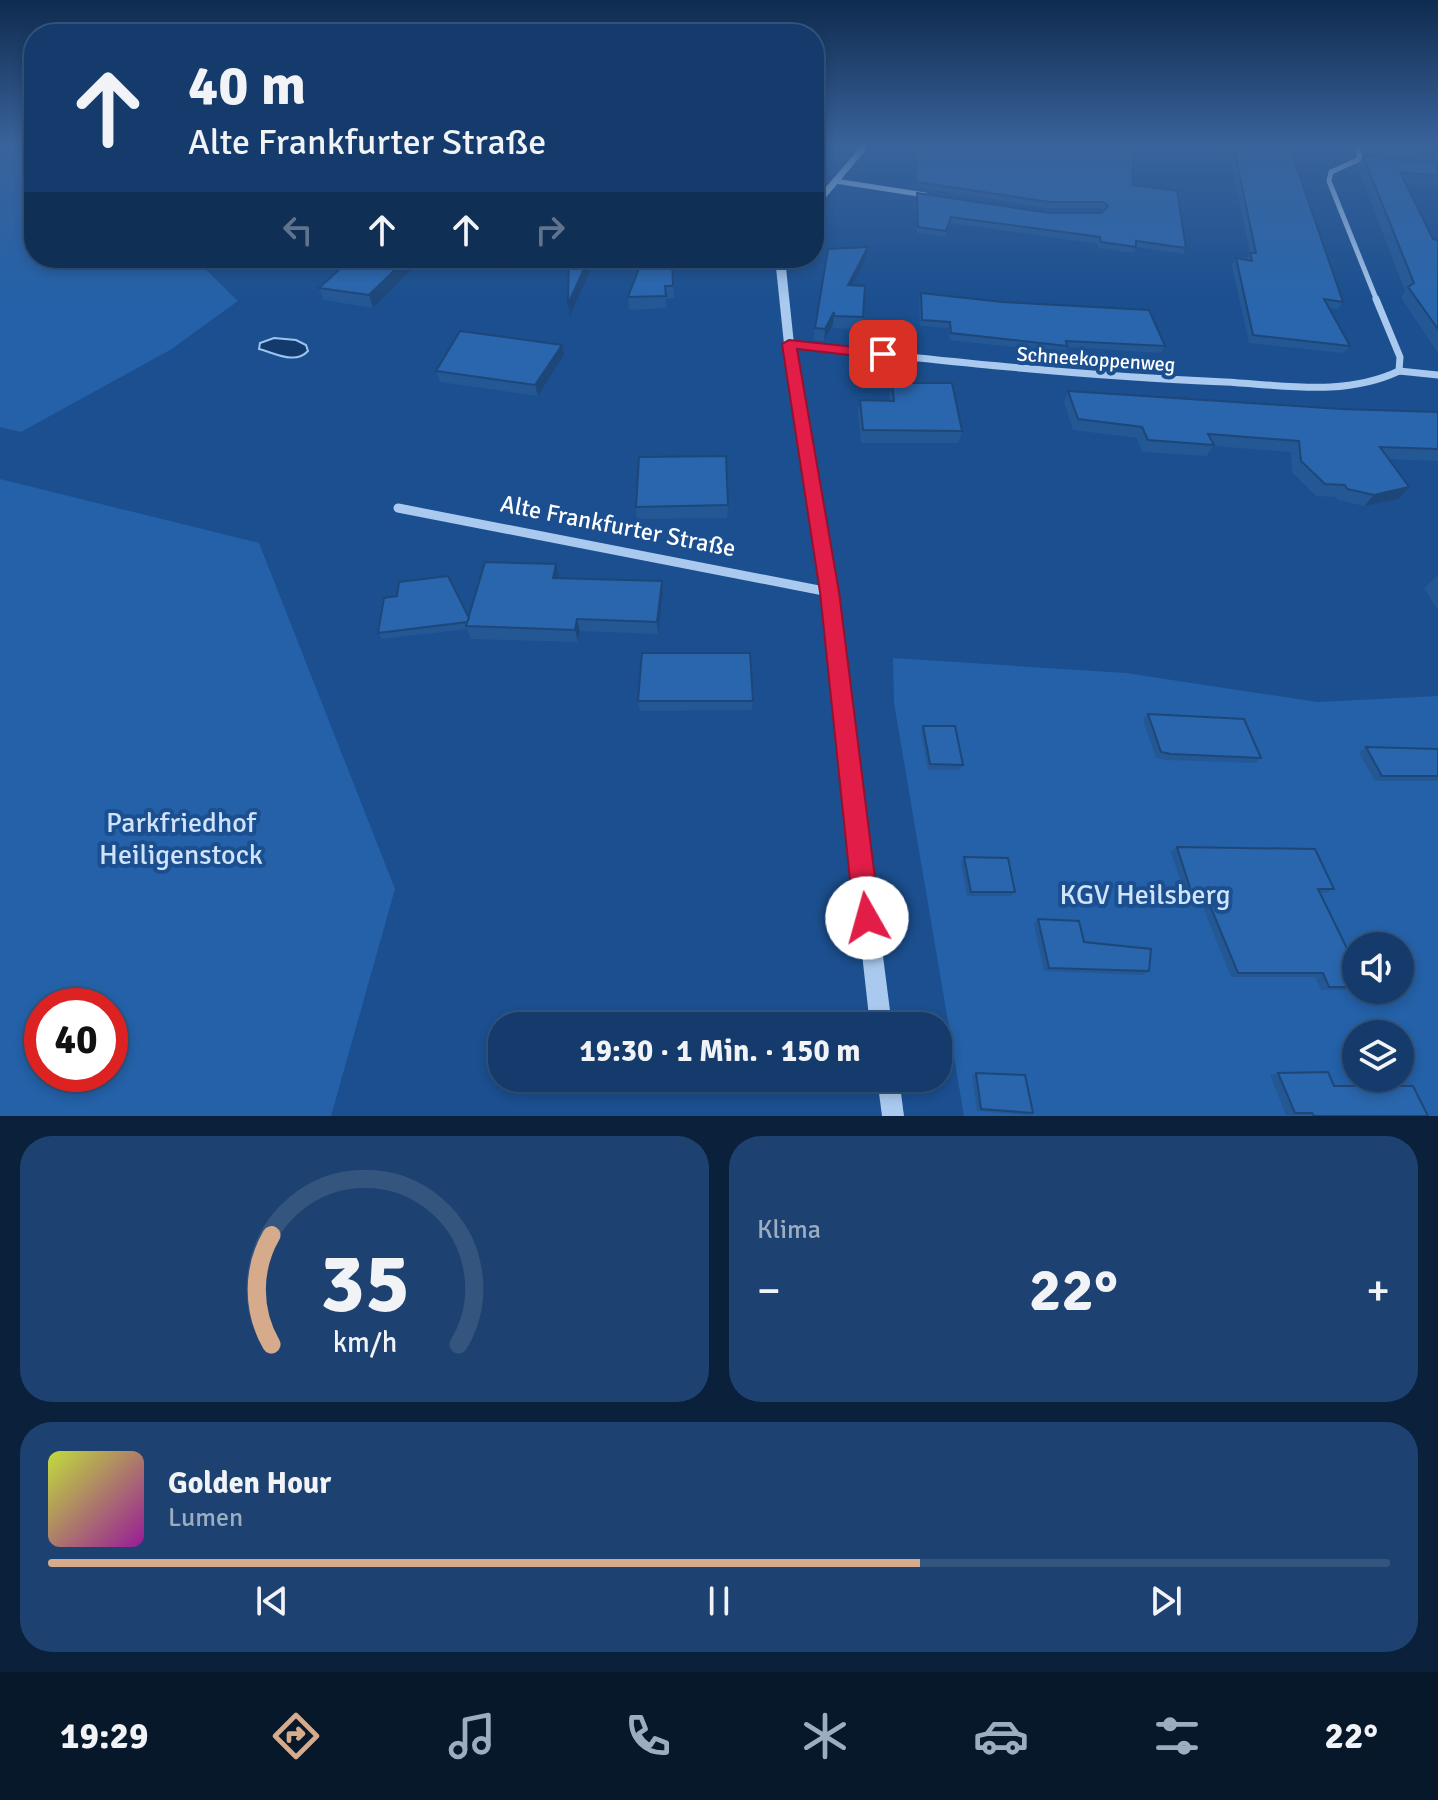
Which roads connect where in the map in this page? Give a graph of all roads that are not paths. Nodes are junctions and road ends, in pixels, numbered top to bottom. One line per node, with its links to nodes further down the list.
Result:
1 (1335, 197): 4 (street)
2 (781, 268): 3 (street)
3 (789, 344): 4 (street, Schneekoppenweg); 7 (street)
4 (1399, 371): 5 (street)
5 (1438, 375)
6 (398, 508): 7 (street, Alte Frankfurter Straße)
7 (829, 592): 8 (street)
8 (879, 1012)
9 (890, 1092): 10 (street)
10 (893, 1116)

